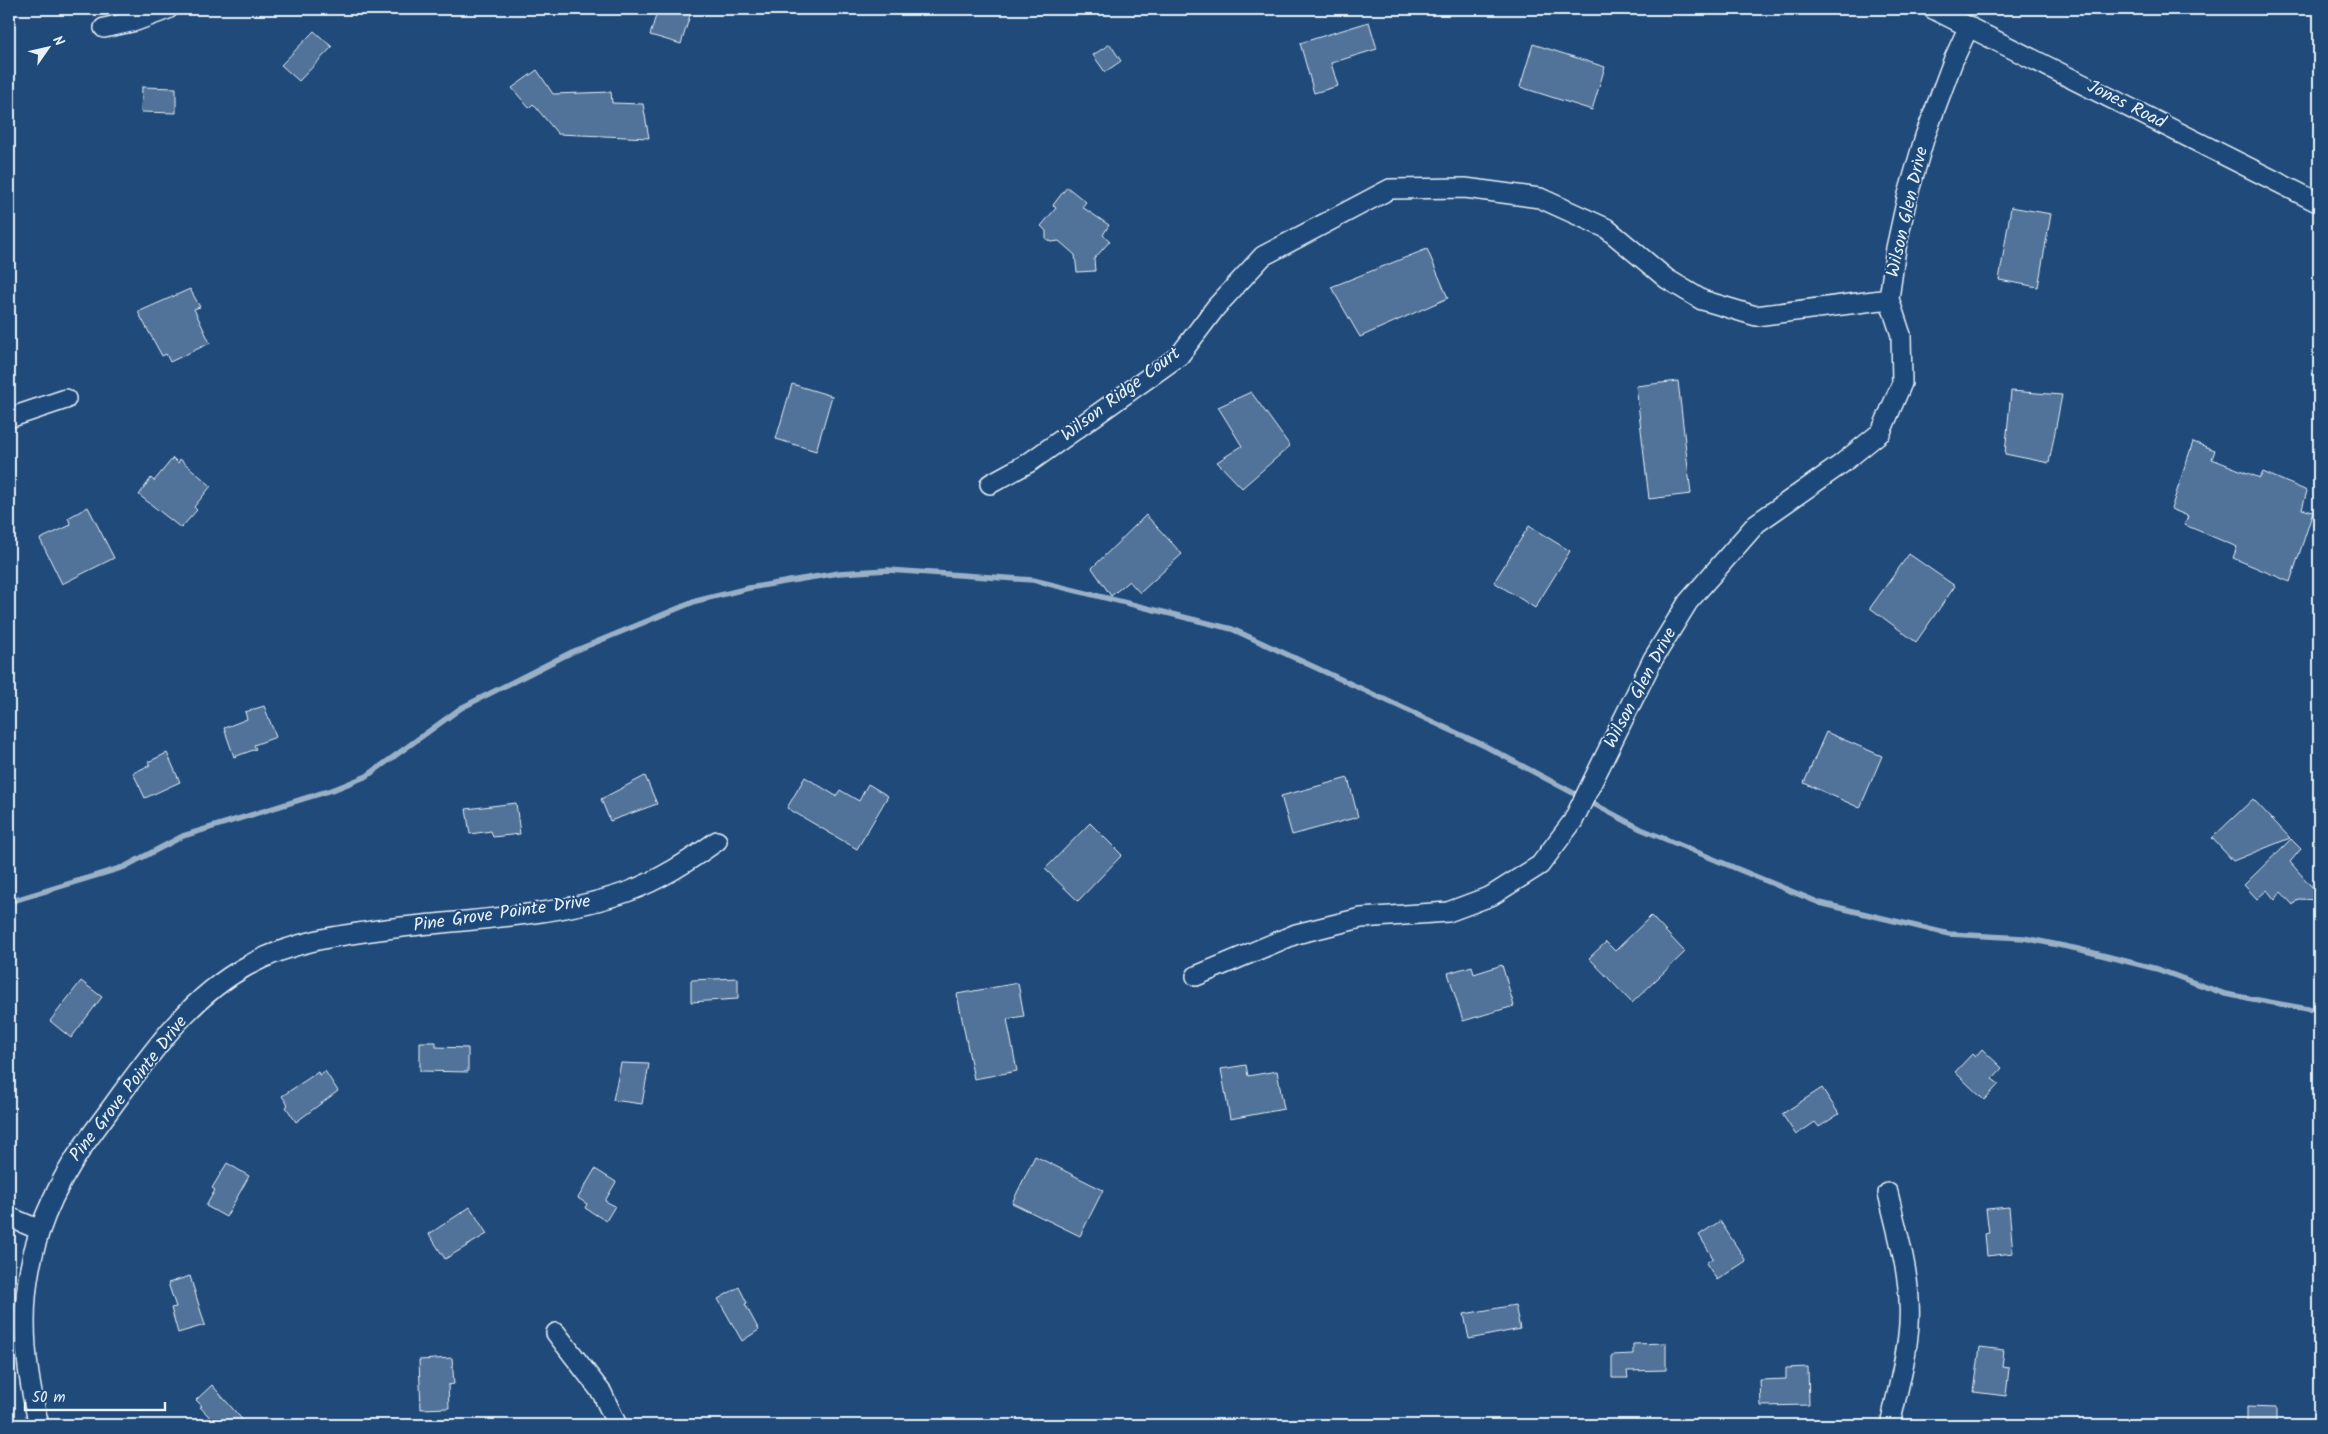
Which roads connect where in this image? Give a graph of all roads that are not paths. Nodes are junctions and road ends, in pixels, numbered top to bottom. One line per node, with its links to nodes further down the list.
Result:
1 (168, 9): 4 (street)
2 (1933, 9): 3 (street, Jones Road)
3 (1969, 26): 5 (street, Jones Road); 6 (street, Wilson Glen Drive)
4 (104, 28)
5 (2319, 203)
6 (1889, 299): 9 (street, Wilson Ridge Court); 11 (street, Wilson Glen Drive)
7 (66, 399): 8 (street)
8 (9, 418)
9 (990, 484)
10 (717, 841): 14 (street, Pine Grove Pointe Drive)
11 (1196, 976)
12 (1888, 1193): 18 (street)
13 (9, 1218): 14 (street)
14 (40, 1230): 16 (street, Pine Grove Pointe Drive)
15 (556, 1333): 17 (street)
16 (39, 1425)
17 (617, 1425)
18 (1890, 1425)

